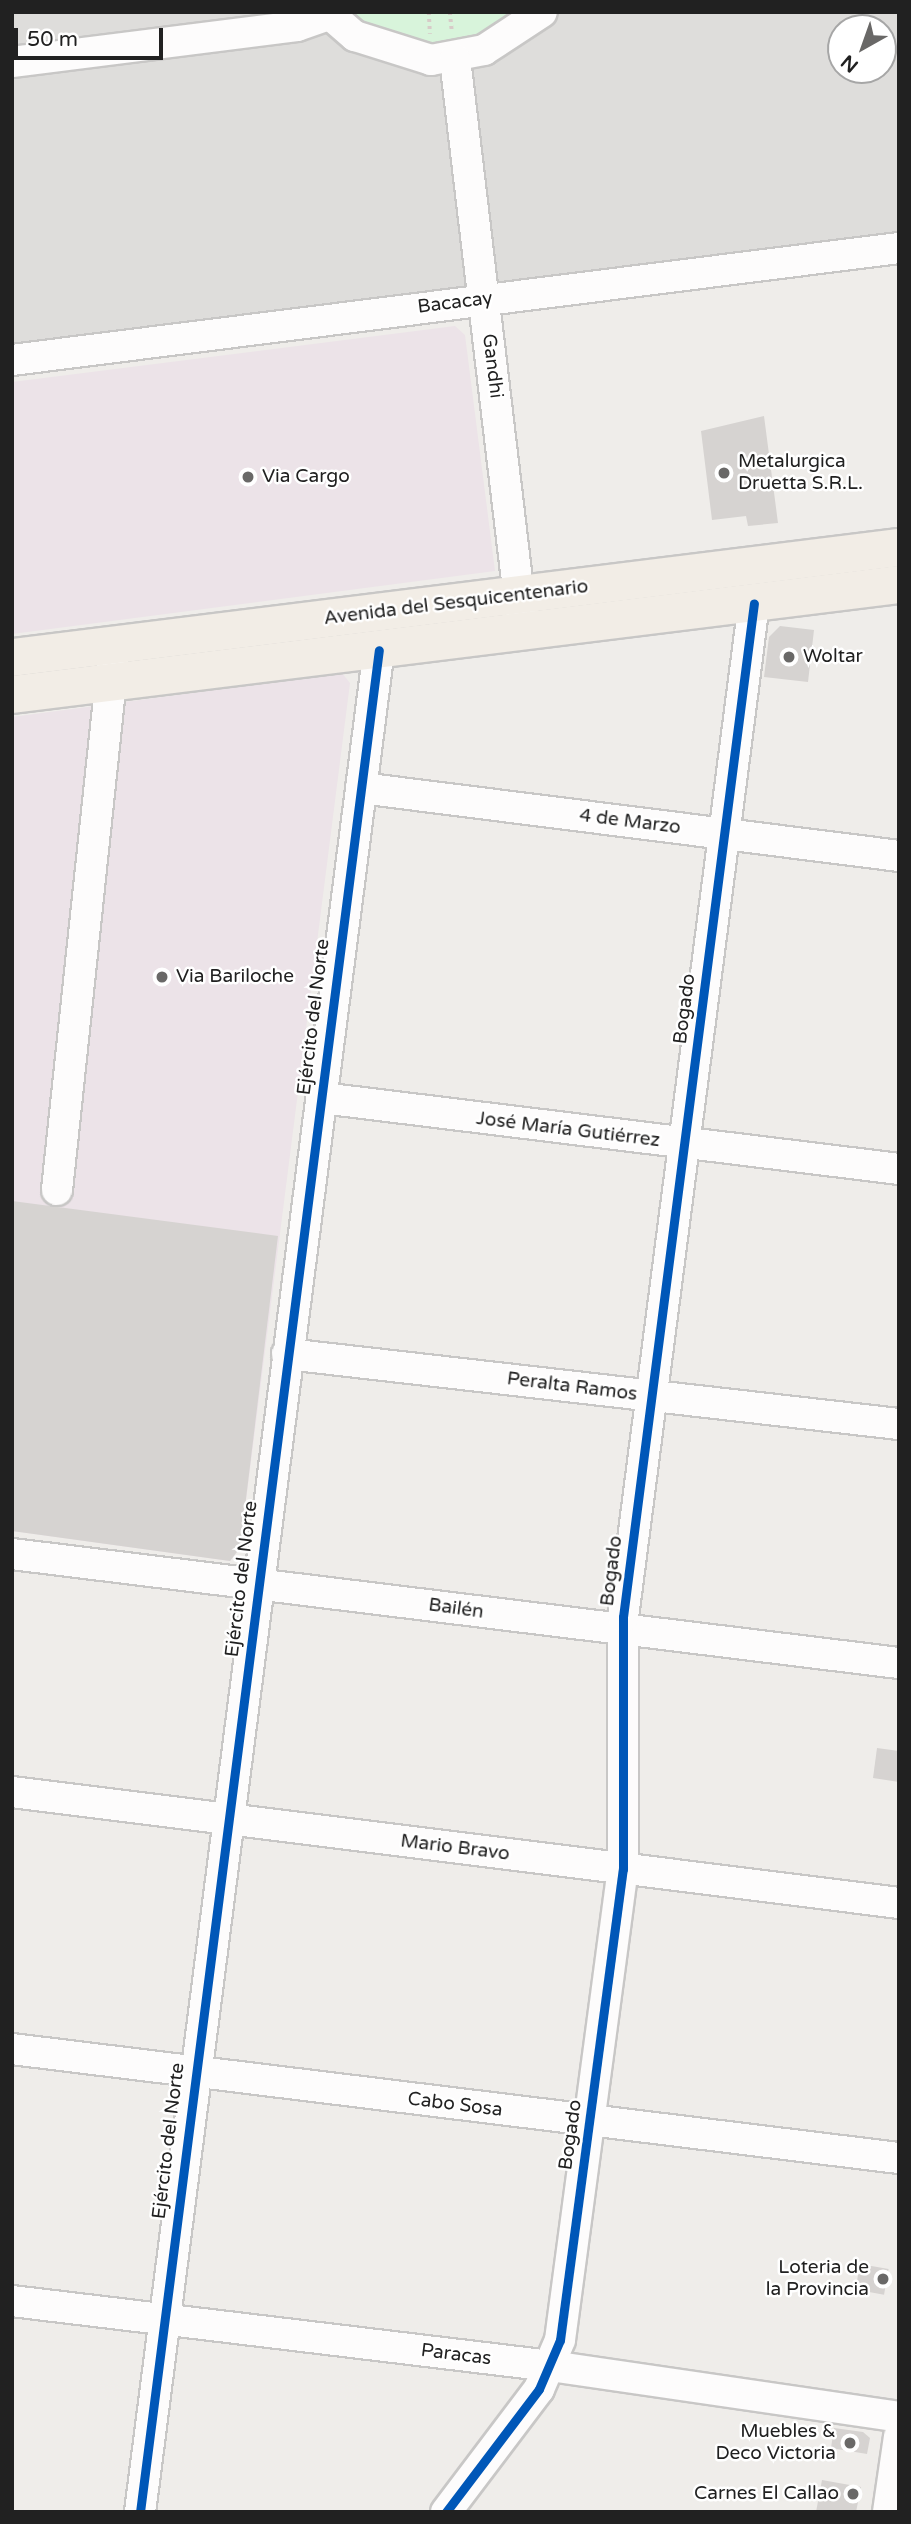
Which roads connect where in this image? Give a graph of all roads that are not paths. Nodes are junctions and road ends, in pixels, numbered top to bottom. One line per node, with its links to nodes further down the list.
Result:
1 (542, 12): 3 (street)
2 (328, 13): 3 (street); 4 (street)
3 (455, 59): 6 (street, Gandhi)
4 (12, 62)
5 (899, 248): 6 (street, Bacacay)
6 (484, 300): 7 (street, Bacacay); 10 (street, Gandhi)
7 (12, 360)
8 (899, 547): 10 (main road, Avenida del Sesquicentenario)
9 (899, 584): 11 (main road, Avenida del Sesquicentenario)
10 (522, 595): 12 (street, Gandhi); 13 (main road, Avenida del Sesquicentenario)
11 (754, 603): 12 (main road, Avenida del Sesquicentenario); 19 (street, Bogado)
12 (521, 632): 14 (main road, Avenida del Sesquicentenario)
13 (111, 644): 15 (main road, Avenida del Sesquicentenario); 16 (street)
14 (379, 650): 16 (main road, Avenida del Sesquicentenario); 18 (street, Ejército del Norte)
15 (12, 657)
16 (114, 680): 17 (main road, Avenida del Sesquicentenario); 24 (street)
17 (12, 694)
18 (360, 788): 19 (street, 4 de Marzo); 21 (street, Ejército del Norte)
19 (724, 834): 20 (street, 4 de Marzo); 22 (street, Bogado)
20 (899, 856)
21 (322, 1098): 22 (street, José María Gutiérrez); 25 (street, Ejército del Norte)
22 (685, 1144): 23 (street, José María Gutiérrez); 26 (street, Bogado)
23 (899, 1169)
24 (57, 1190)
25 (287, 1354): 26 (street, Peralta Ramos); 29 (street, Ejército del Norte)
26 (652, 1396): 27 (street, Peralta Ramos); 30 (street, Bogado)
27 (899, 1424)
28 (12, 1554): 29 (street, Bailén)
29 (259, 1583): 30 (street, Bailén); 33 (street, Ejército del Norte)
30 (623, 1631): 31 (street, Bailén); 34 (street, Bogado)
31 (899, 1664)
32 (12, 1793): 33 (street, Mario Bravo)
33 (229, 1820): 34 (street, Mario Bravo); 37 (street, Ejército del Norte)
34 (623, 1869): 35 (street, Mario Bravo); 38 (street, Bogado)
35 (899, 1903)
36 (12, 2049): 37 (street, Cabo Sosa)
37 (195, 2073): 38 (street, Cabo Sosa); 41 (street, Ejército del Norte)
38 (591, 2122): 39 (street, Cabo Sosa); 42 (street, Bogado)
39 (899, 2158)
40 (12, 2301): 41 (street, Paracas)
41 (163, 2321): 42 (street, Paracas); 45 (street, Ejército del Norte)
42 (551, 2366): 43 (street, Paracas); 46 (street, Bogado)
43 (899, 2417)
44 (899, 2438): 47 (street)
45 (140, 2512)
46 (446, 2512)
47 (888, 2512)

